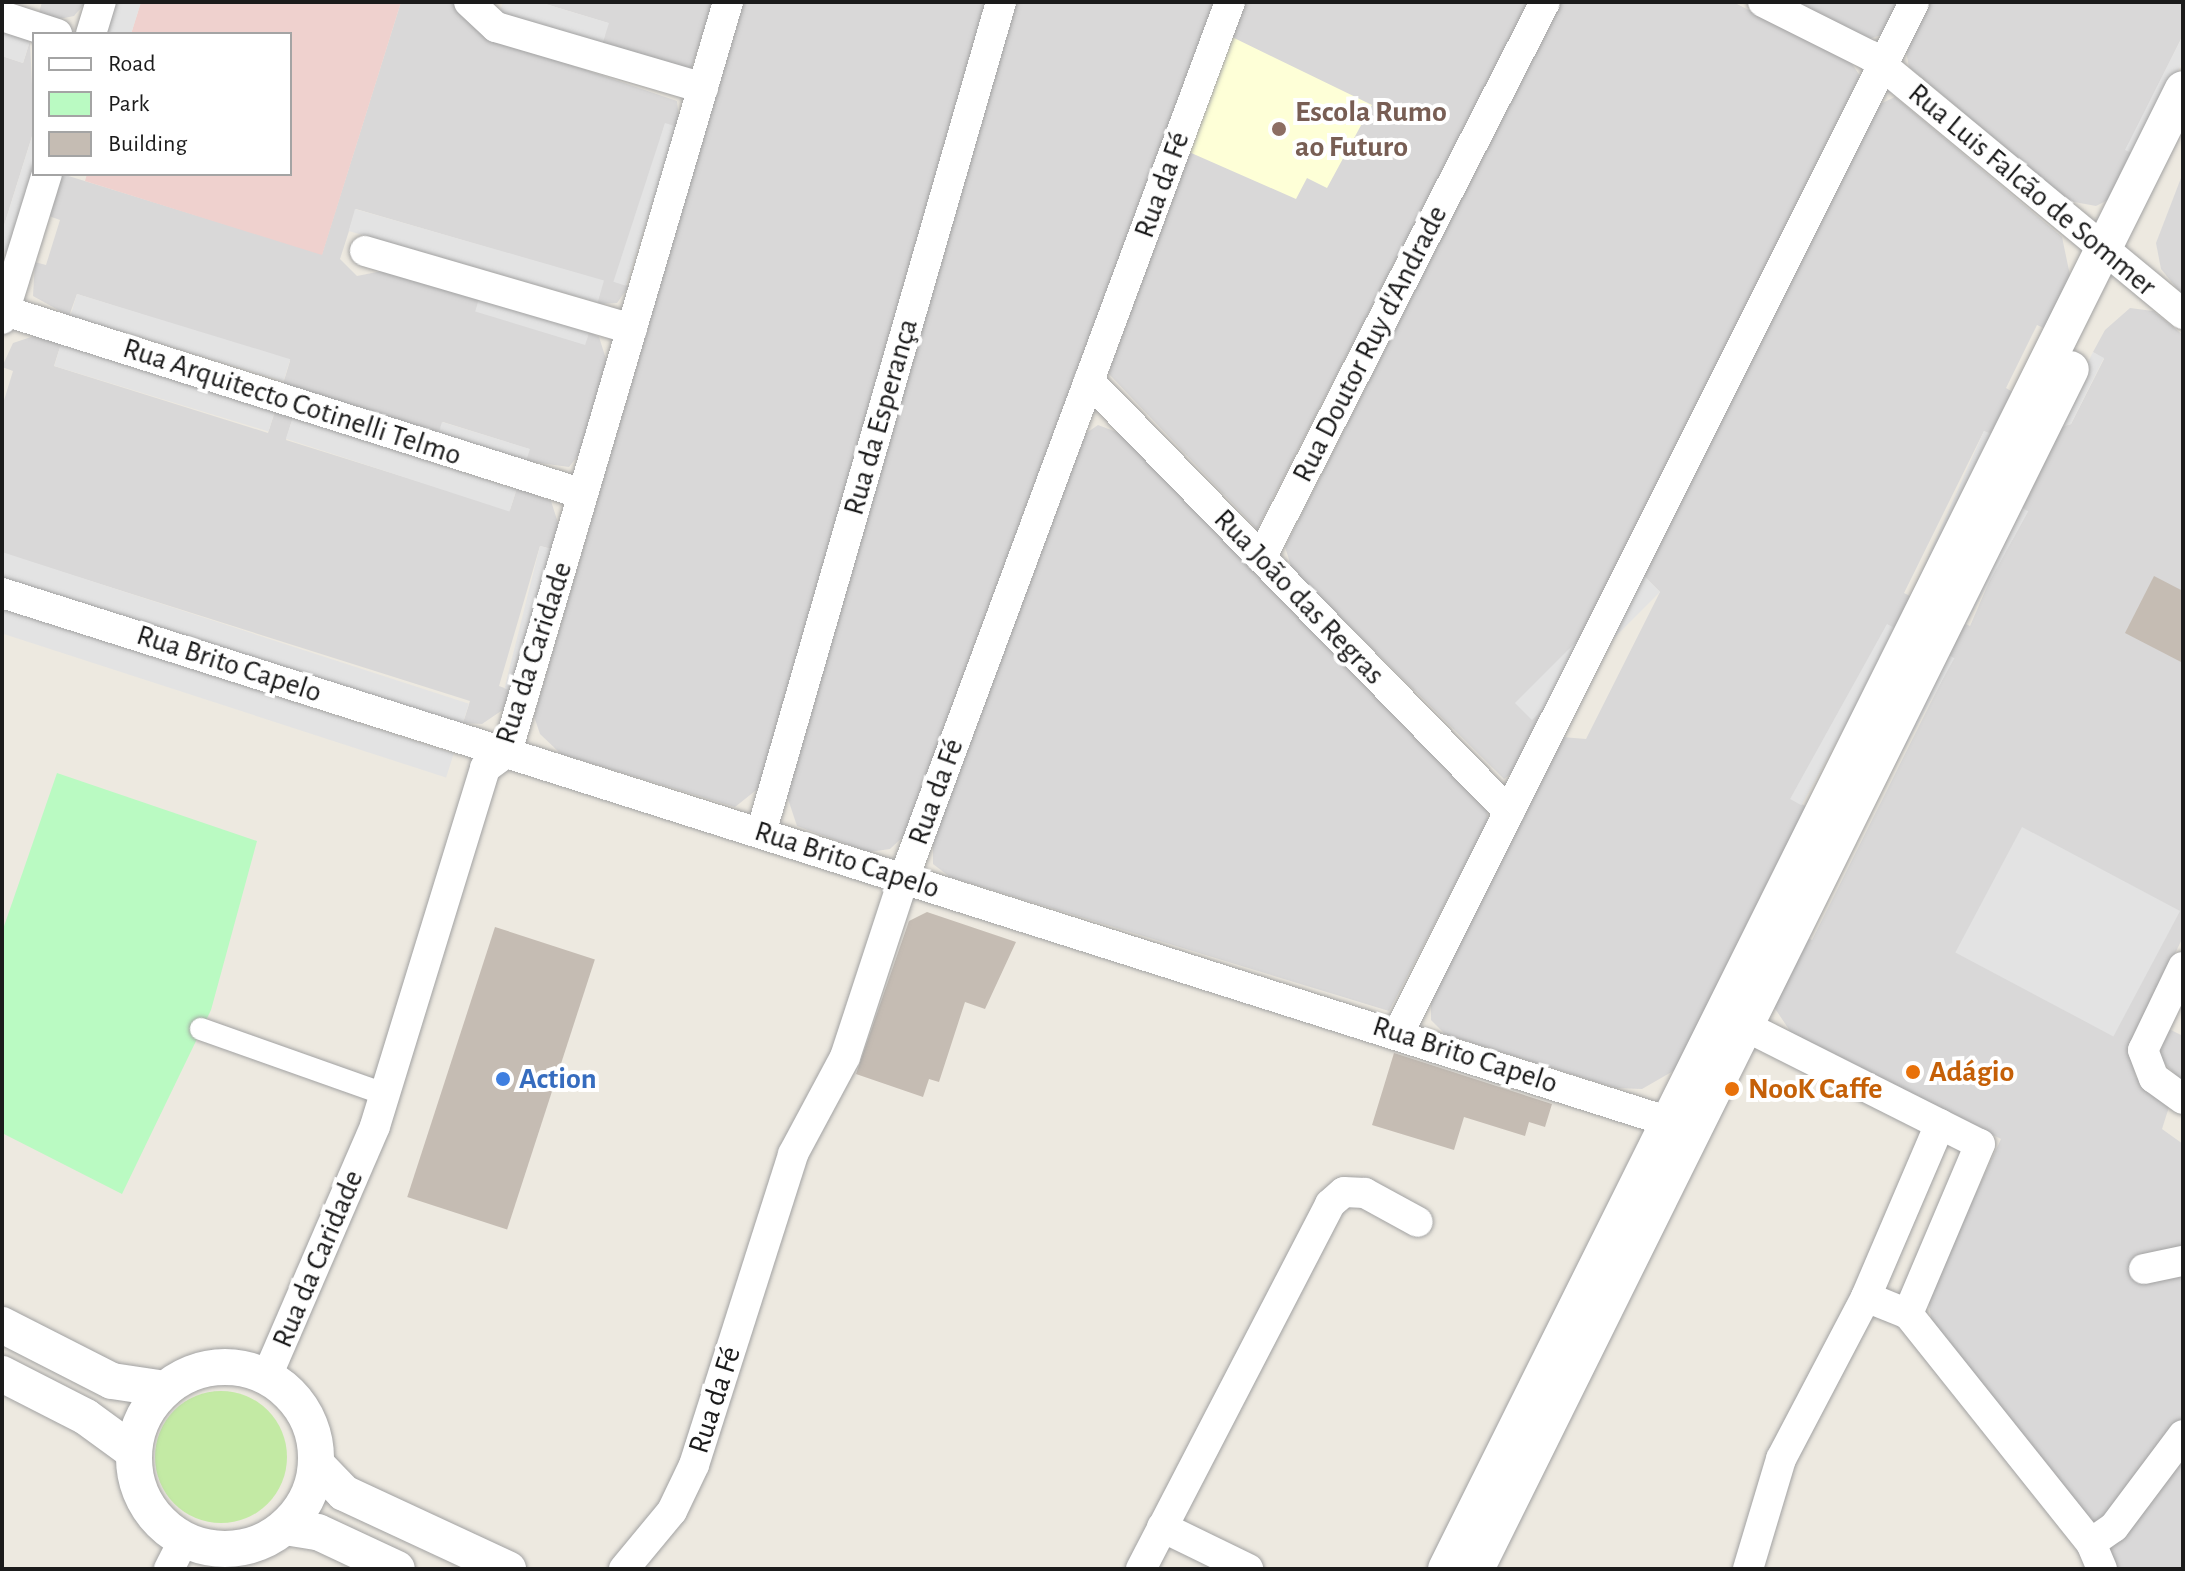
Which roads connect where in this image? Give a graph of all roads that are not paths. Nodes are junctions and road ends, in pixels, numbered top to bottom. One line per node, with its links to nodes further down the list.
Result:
1 (101, 2): 11 (street)
2 (469, 2): 13 (street)
3 (728, 2): 13 (street, Rua da Caridade)
4 (1001, 2): 28 (street, Rua da Esperança)
5 (1230, 2): 22 (street, Rua da Fé)
6 (1545, 2): 24 (street, Rua Doutor Ruy d'Andrade)
7 (1763, 2): 12 (street, Rua Luis Falcão de Sommer)
8 (1914, 2): 12 (street)
9 (2, 16): 10 (street)
10 (51, 32)
11 (92, 32)
12 (1882, 65): 18 (street, Rua Luis Falcão de Sommer); 27 (street)
13 (703, 88): 21 (street, Rua da Caridade)
14 (2183, 89): 18 (street)
15 (2183, 145): 18 (street)
16 (46, 176): 19 (street)
17 (365, 251): 21 (street)
18 (2113, 257): 20 (street, Rua Luis Falcão de Sommer); 31 (street)
19 (3, 313): 23 (street, Rua Arquitecto Cotinelli Telmo)
20 (2183, 314)
21 (632, 329): 23 (street, Rua da Caridade)
22 (1089, 381): 24 (street, Rua João das Regras); 29 (street, Rua da Fé)
23 (583, 494): 26 (street, Rua da Caridade)
24 (1261, 558): 27 (street, Rua João das Regras)
25 (2, 593): 26 (street, Rua Brito Capelo)
26 (507, 752): 28 (street, Rua Brito Capelo); 34 (street, Rua da Caridade)
27 (1509, 812): 33 (street)
28 (761, 833): 29 (street, Rua Brito Capelo)
29 (904, 878): 33 (street, Rua Brito Capelo); 56 (street, Rua da Fé)
30 (2183, 967): 35 (street)
31 (1731, 1019): 36 (street); 37 (street)
32 (201, 1029): 34 (street)
33 (1398, 1034): 36 (street, Rua Brito Capelo)
34 (385, 1094): 45 (street, Rua da Caridade)
35 (2183, 1099)
36 (1679, 1124): 59 (street); 60 (street)
37 (1940, 1124): 41 (street); 42 (street)
38 (1418, 1222): 51 (street)
39 (2183, 1261): 40 (street)
40 (2144, 1269)
41 (1866, 1297): 42 (street); 61 (street)
42 (1908, 1314): 53 (street)
43 (2, 1325): 46 (street)
44 (2, 1374): 48 (street)
45 (267, 1376): 46 (street); 49 (street)
46 (165, 1389): 48 (street)
47 (2183, 1435): 53 (street)
48 (134, 1452): 52 (street)
49 (316, 1464): 50 (street); 55 (street)
50 (285, 1527): 52 (street); 54 (street)
51 (1162, 1527): 57 (street); 58 (street)
52 (177, 1554)
53 (2096, 1556)
54 (397, 1569)
55 (508, 1569)
56 (624, 1569)
57 (1141, 1569)
58 (1248, 1569)
59 (1446, 1569)
60 (1476, 1569)
61 (1748, 1569)

